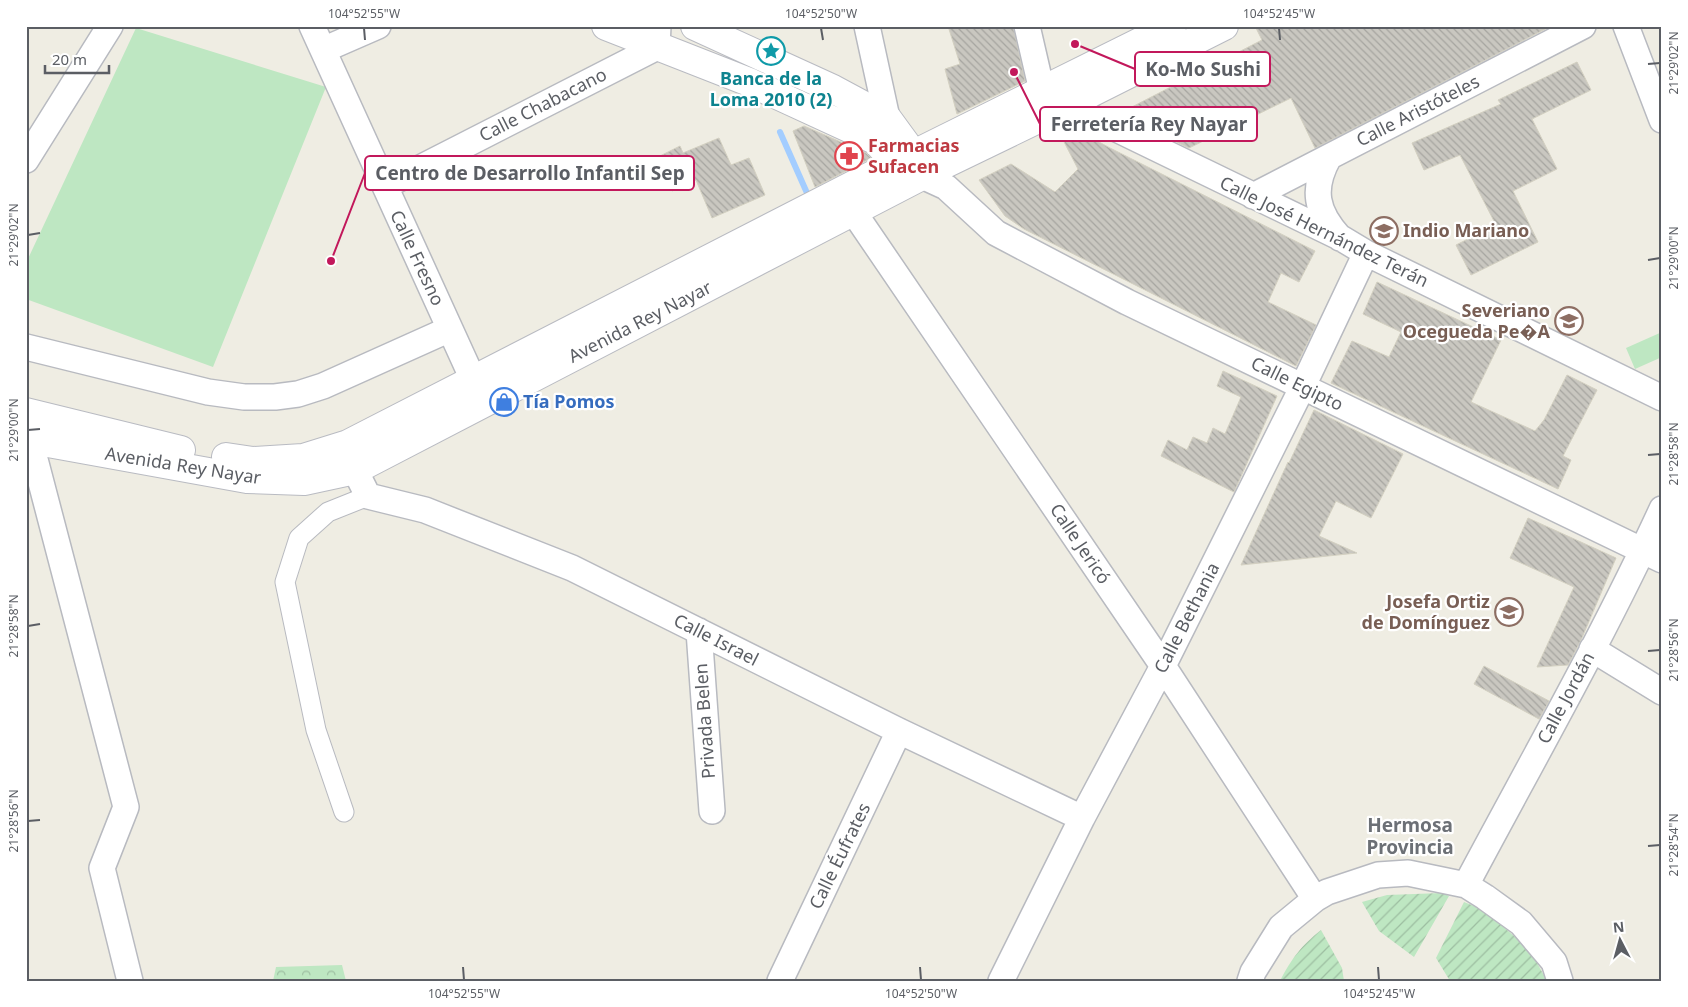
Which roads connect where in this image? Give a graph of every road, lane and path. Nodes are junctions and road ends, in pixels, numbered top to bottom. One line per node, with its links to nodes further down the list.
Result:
1 (110, 26): 21 (street)
2 (312, 26): 13 (street, Calle Fresno)
3 (378, 26): 13 (street)
4 (606, 26): 12 (main road)
5 (695, 26): 14 (main road)
6 (867, 26): 19 (street)
7 (1027, 26): 15 (street)
8 (1172, 26): 15 (main road, Avenida Rey Nayar)
9 (1224, 26): 16 (main road, Avenida Rey Nayar)
10 (1583, 26): 20 (street, Calle Aristóteles)
11 (1626, 26): 18 (street)
12 (657, 37): 17 (main road); 23 (street, Calle Chabacano)
13 (323, 50): 23 (street, Calle Fresno)
14 (833, 89): 17 (main road); 19 (main road)
15 (1042, 91): 22 (main road, Avenida Rey Nayar)
16 (1067, 105): 22 (main road, Avenida Rey Nayar); 24 (street, Calle José Hernández Terán)
17 (819, 114): 19 (main road)
18 (1662, 120)
19 (881, 129): 22 (main road)
20 (1329, 157): 24 (street, Calle Aristóteles); 26 (street)
21 (26, 160)
22 (923, 169): 25 (main road, Avenida Rey Nayar); 30 (street, Calle Egipto)
23 (384, 186): 28 (street, Calle Fresno)
24 (1253, 196): 26 (street, Calle José Hernández Terán)
25 (847, 202): 31 (main road, Avenida Rey Nayar); 42 (street, Calle Jericó)
26 (1340, 238): 27 (street, Calle José Hernández Terán)
27 (1366, 253): 30 (street, Calle Bethania); 32 (street, Calle José Hernández Terán)
28 (450, 330): 29 (street); 31 (street, Calle Fresno)
29 (26, 347)
30 (1303, 386): 39 (street, Calle Egipto); 42 (street, Calle Bethania)
31 (478, 391): 35 (main road, Avenida Rey Nayar); 36 (main road, Avenida Rey Nayar)
32 (1662, 398)
33 (26, 412): 35 (main road, Avenida Rey Nayar)
34 (27, 435): 36 (main road, Avenida Rey Nayar); 50 (street)
35 (348, 444): 36 (street)
36 (355, 470): 37 (street)
37 (368, 496): 40 (street, Calle Israel); 46 (street)
38 (1662, 509): 39 (street, Calle Jordán)
39 (1652, 555): 41 (street, Calle Jordán)
40 (698, 631): 44 (street, Calle Israel); 45 (street, Privada Belen)
41 (1592, 650): 43 (street); 48 (street, Calle Jordán)
42 (1163, 666): 47 (street, Calle Bethania); 49 (street, Calle Jericó)
43 (1659, 693)
44 (899, 731): 47 (street, Calle Israel); 51 (street, Calle Éufrates)
45 (712, 811)
46 (344, 812)
47 (1082, 818): 52 (street, Calle Bethania)
48 (1466, 885): 49 (street); 54 (street)
49 (1315, 898): 53 (street)
50 (130, 981)
51 (780, 981)
52 (1001, 981)
53 (1250, 981)
54 (1560, 981)

